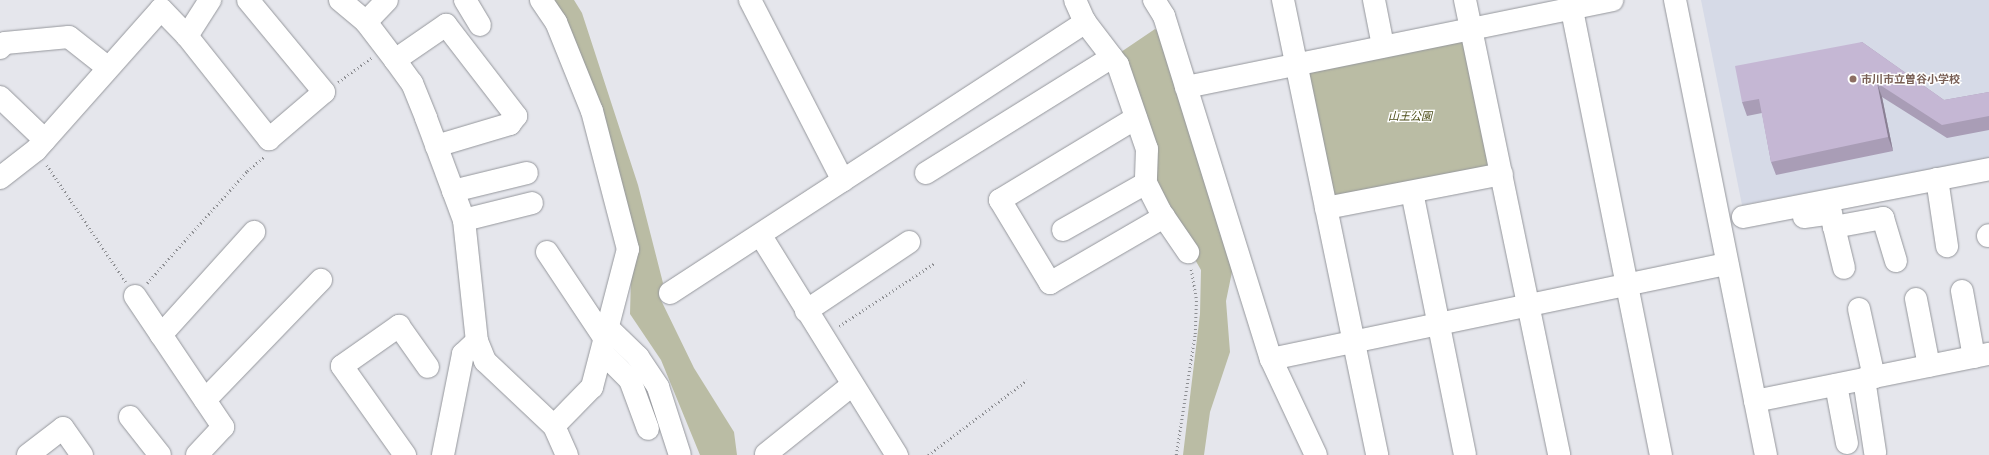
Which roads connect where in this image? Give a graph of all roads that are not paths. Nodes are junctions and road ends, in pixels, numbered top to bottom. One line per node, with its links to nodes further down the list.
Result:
1 (210, 0): 20 (street)
2 (248, 0): 20 (street)
3 (340, 0): 16 (street)
4 (387, 0): 16 (street)
5 (465, 0): 18 (street)
6 (541, 0): 69 (street)
7 (750, 0): 38 (street)
8 (1075, 0): 17 (street)
9 (1154, 0): 27 (street)
10 (1283, 0): 25 (street)
11 (1374, 0): 21 (street)
12 (1465, 0): 19 (street)
13 (1612, 0): 15 (street)
14 (1675, 0): 56 (street)
15 (1571, 4): 19 (street); 59 (street)
16 (366, 22): 23 (street)
17 (1085, 22): 24 (street); 38 (street)
18 (480, 25)
19 (1471, 29): 21 (street); 35 (street)
20 (187, 36): 26 (street)
21 (1383, 46): 25 (street)
22 (0, 48): 26 (street)
23 (391, 54): 31 (street); 31 (street)
24 (1112, 57): 29 (street); 34 (street)
25 (1296, 64): 27 (street); 43 (street)
26 (107, 67): 30 (street)
27 (1186, 86): 73 (street)
28 (0, 97): 30 (street)
29 (1136, 118): 39 (street); 45 (street)
30 (41, 145): 36 (street)
31 (436, 146): 40 (street)
32 (1989, 169): 37 (street)
33 (527, 173): 40 (street)
34 (926, 173)
35 (1502, 174): 41 (street); 64 (street)
36 (0, 178)
37 (1937, 179): 44 (street); 52 (street)
38 (843, 181): 50 (street)
39 (1146, 183): 45 (street); 48 (street)
40 (453, 190): 46 (street)
41 (1412, 192): 43 (street); 67 (street)
42 (532, 203): 46 (street)
43 (1326, 208): 71 (street)
44 (1832, 213): 47 (street); 55 (street); 57 (street)
45 (1164, 217): 54 (street)
46 (464, 220): 70 (street)
47 (1744, 222)
48 (1063, 230)
49 (254, 232): 68 (street)
50 (760, 236): 61 (street); 66 (street)
51 (909, 242): 66 (street)
52 (1947, 246)
53 (547, 252): 69 (street)
54 (1188, 252)
55 (1896, 261)
56 (1727, 264): 59 (street); 80 (street)
57 (1844, 268)
58 (321, 280): 79 (street)
59 (1627, 284): 64 (street); 100 (street)
60 (1962, 291): 72 (street)
61 (670, 293)
62 (135, 296): 68 (street)
63 (1916, 299): 74 (street)
64 (1529, 305): 67 (street); 99 (street)
65 (1859, 308): 76 (street)
66 (806, 311): 78 (street)
67 (1439, 323): 71 (street); 98 (street)
68 (161, 335): 79 (street)
69 (605, 340): 82 (street); 83 (street); 94 (street)
70 (477, 341): 82 (street); 92 (street)
71 (1353, 342): 73 (street); 97 (street)
72 (1981, 355): 74 (street)
73 (1271, 358): 96 (street)
74 (1929, 366): 76 (street)
75 (428, 367): 91 (street)
76 (1869, 378): 77 (street); 86 (street)
77 (1836, 385): 80 (street); 84 (street)
78 (851, 386): 87 (street); 95 (street)
79 (205, 400): 85 (street)
80 (1755, 401): 101 (street)
81 (130, 417): 90 (street)
82 (554, 426): 93 (street)
83 (648, 430)
84 (1847, 444)
85 (210, 450)
86 (1874, 452)
87 (766, 454)
88 (28, 455): 89 (street)
89 (82, 455)
90 (160, 455)
91 (405, 455)
92 (442, 455)
93 (567, 455)
94 (680, 455)
95 (897, 455)
96 (1316, 455)
97 (1377, 455)
98 (1465, 455)
99 (1559, 455)
100 (1661, 455)
101 (1766, 455)

